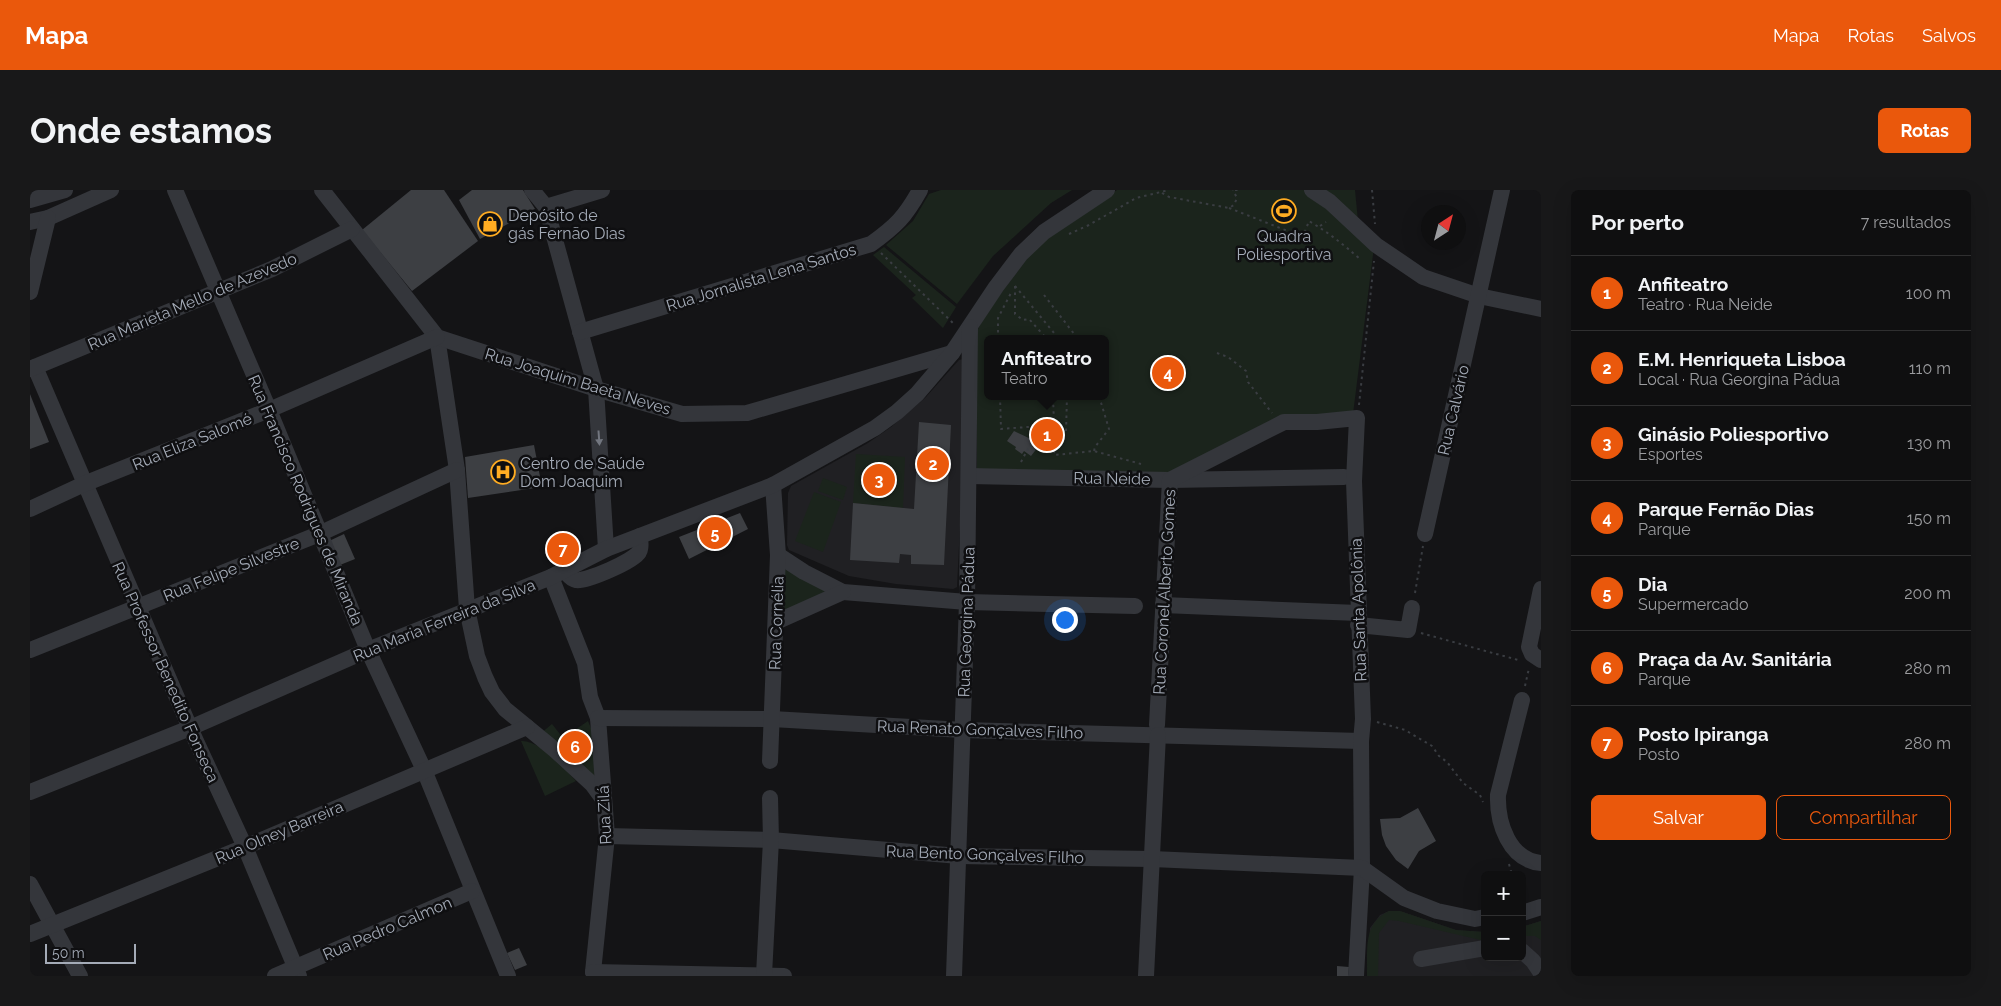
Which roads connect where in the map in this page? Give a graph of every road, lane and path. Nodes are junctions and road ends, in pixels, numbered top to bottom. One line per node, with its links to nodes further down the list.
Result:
1 (65, 190): 16 (street)
2 (111, 190): 19 (street)
3 (175, 190): 30 (street, Rua Francisco Rodrigues de Miranda)
4 (322, 190): 23 (street)
5 (532, 190): 17 (street)
6 (602, 190): 17 (street)
7 (920, 190): 25 (street, Rua Jornalista Lena Santos)
8 (1107, 190): 35 (street, Rua Maria Ferreira da Silva)
9 (1169, 190): 15 (path)
10 (1234, 190): 11 (path); 18 (path)
11 (1242, 190)
12 (1312, 190): 26 (street)
13 (1372, 190): 26 (path)
14 (1502, 190): 33 (street, Rua Calvário)
15 (1163, 191): 18 (path); 24 (path)
16 (30, 200)
17 (546, 207): 36 (street)
18 (1229, 208): 22 (path)
19 (48, 218): 20 (street); 31 (street)
20 (30, 222)
21 (1326, 222): 22 (path)
22 (1320, 226): 27 (path)
23 (352, 229): 30 (street, Rua Marieta Mello de Azevedo); 41 (street)
24 (1062, 236)
25 (871, 244): 35 (path); 36 (street, Rua Jornalista Lena Santos)
26 (1376, 245): 33 (street); 51 (path)
27 (1361, 260)
28 (1020, 280): 29 (path)
29 (1015, 286): 37 (path); 38 (path); 39 (path)
30 (218, 291): 44 (street, Rua Marieta Mello de Azevedo); 50 (street, Rua Francisco Rodrigues de Miranda)
31 (30, 292)
32 (1044, 294): 40 (path)
33 (1479, 296): 34 (street); 67 (street, Rua Calvário)
34 (1541, 308)
35 (968, 331): 43 (street, Rua Maria Ferreira da Silva); 59 (street, Rua Georgina Pádua)
36 (580, 332): 45 (street)
37 (998, 335)
38 (1043, 335)
39 (1056, 335)
40 (1075, 335)
41 (437, 337): 45 (street, Rua Joaquim Baeta Neves); 50 (street, Rua Eliza Salomé); 58 (street)
42 (1217, 352): 52 (path)
43 (952, 353): 45 (street, Rua Joaquim Baeta Neves); 64 (street, Rua Maria Ferreira da Silva)
44 (32, 368): 63 (street, Rua Professor Benedito Fonseca)
45 (596, 389): 69 (street, one-way to 69)
46 (1000, 400): 54 (path)
47 (1053, 400): 53 (path)
48 (1067, 400): 56 (path)
49 (1100, 400): 56 (path)
50 (269, 410): 63 (street, Rua Eliza Salomé); 66 (street, Rua Francisco Rodrigues de Miranda)
51 (1357, 418): 52 (street, Rua Coronel Alberto Gomes); 80 (street, Rua Santa Apolônia)
52 (1284, 422): 62 (street, Rua Coronel Alberto Gomes)
53 (1054, 425): 54 (path); 55 (path)
54 (1034, 427): 55 (path)
55 (1034, 437): 60 (path)
56 (1094, 451): 57 (path)
57 (1144, 465)
58 (457, 470): 66 (street, Rua Felipe Silvestre); 79 (street)
59 (970, 476): 60 (street, Rua Neide); 74 (street, Rua Georgina Pádua)
60 (1015, 476): 62 (street, Rua Neide)
61 (1344, 478): 62 (street, Rua Neide)
62 (1170, 480): 75 (street, Rua Coronel Alberto Gomes)
63 (84, 484): 65 (street, Rua Eliza Salomé); 76 (street, Rua Professor Benedito Fonseca)
64 (773, 485): 68 (street, Rua Maria Ferreira da Silva); 70 (street, Rua Cornélia)
65 (30, 509)
66 (319, 534): 76 (street, Rua Felipe Silvestre); 84 (street, Rua Francisco Rodrigues de Miranda)
67 (1425, 534): 78 (path)
68 (640, 536): 69 (street, Rua Maria Ferreira da Silva); 71 (street)
69 (606, 549): 71 (street, Rua Maria Ferreira da Silva)
70 (778, 555): 73 (street); 81 (street, Rua Cornélia)
71 (558, 573): 79 (street, Rua Maria Ferreira da Silva); 87 (street, Rua Zilá)
72 (1541, 589): 85 (street)
73 (843, 592): 74 (street); 81 (street)
74 (967, 602): 77 (street); 92 (street, Rua Georgina Pádua)
75 (1163, 605): 80 (street); 93 (street, Rua Coronel Alberto Gomes)
76 (138, 606): 83 (street, Rua Felipe Silvestre); 91 (street, Rua Professor Benedito Fonseca)
77 (1135, 606)
78 (1412, 608): 82 (street)
79 (467, 609): 84 (street, Rua Maria Ferreira da Silva); 90 (street)
80 (1358, 619): 82 (street); 88 (street, Rua Santa Apolônia)
81 (776, 622): 89 (street, Rua Cornélia)
82 (1408, 630): 85 (path)
83 (30, 650)
84 (368, 650): 91 (street, Rua Maria Ferreira da Silva); 96 (street, Rua Francisco Rodrigues de Miranda)
85 (1534, 659): 86 (path)
86 (1522, 700): 107 (street)
87 (598, 718): 89 (street, Rua Renato Gonçalves Filho); 99 (street, Rua Zilá)
88 (1363, 719): 94 (street, Rua Santa Apolônia); 100 (path)
89 (772, 720): 92 (street, Rua Renato Gonçalves Filho); 95 (street, Rua Cornélia)
90 (527, 727): 96 (street, Rua Olney Barreira); 99 (street)
91 (190, 728): 97 (street, Rua Maria Ferreira da Silva); 103 (street, Rua Professor Benedito Fonseca)
92 (963, 730): 93 (street, Rua Renato Gonçalves Filho); 104 (street, Rua Georgina Pádua)
93 (1157, 730): 94 (street, Rua Renato Gonçalves Filho); 105 (street, Rua Coronel Alberto Gomes)
94 (1361, 741): 108 (street, Rua Santa Apolônia)
95 (770, 761)
96 (424, 770): 103 (street, Rua Olney Barreira); 111 (street, Rua Francisco Rodrigues de Miranda)
97 (30, 792)
98 (770, 798): 102 (street)
99 (603, 799): 101 (street, Rua Zilá)
100 (1484, 803)
101 (607, 836): 102 (street, Rua Bento Gonçalves Filho); 122 (street, Rua Zilá)
102 (771, 840): 104 (street, Rua Bento Gonçalves Filho); 123 (street)
103 (245, 847): 115 (street, Rua Olney Barreira); 120 (street, Rua Professor Benedito Fonseca)
104 (958, 856): 105 (street, Rua Bento Gonçalves Filho); 128 (street, Rua Georgina Pádua)
105 (1152, 859): 108 (street, Rua Bento Gonçalves Filho); 129 (street, Rua Coronel Alberto Gomes)
106 (1508, 862): 109 (path)
107 (1541, 863)
108 (1362, 868): 114 (street); 130 (street, Rua Santa Apolônia)
109 (1511, 871)
110 (30, 884): 115 (street)
111 (472, 892): 120 (street, Rua Pedro Calmon); 126 (street, Rua Francisco Rodrigues de Miranda)
112 (1541, 907): 113 (street)
113 (1526, 912)
114 (1481, 918)
115 (51, 925): 116 (street, Rua Olney Barreira); 124 (street)
116 (30, 934)
117 (1481, 949): 119 (street)
118 (1526, 955): 121 (street)
119 (1421, 959)
120 (297, 972): 125 (street, Rua Pedro Calmon)
121 (1541, 973)
122 (590, 974): 123 (street)
123 (764, 975): 127 (street)
124 (80, 976)
125 (275, 976)
126 (508, 976)
127 (784, 976)
128 (954, 976)
129 (1146, 976)
130 (1356, 976)

